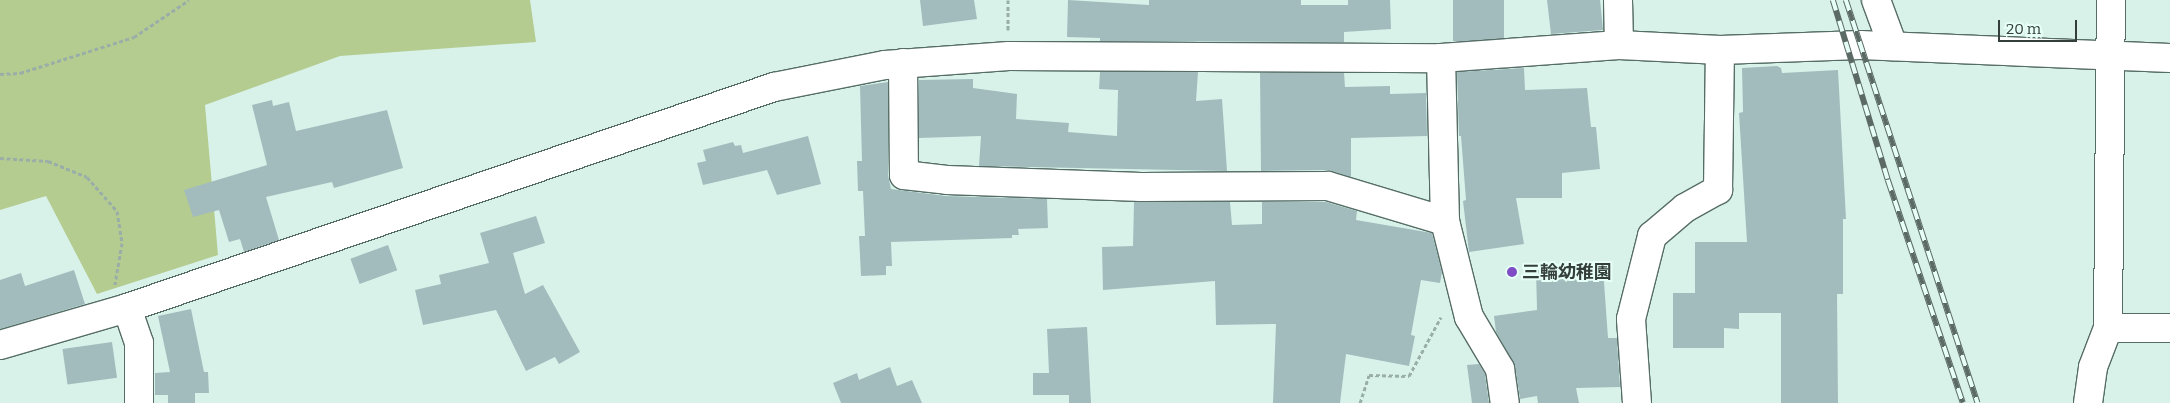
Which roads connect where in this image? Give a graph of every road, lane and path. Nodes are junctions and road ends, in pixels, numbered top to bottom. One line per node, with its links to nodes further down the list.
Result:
1 (189, 0): 12 (path)
2 (1618, 0): 5 (street)
3 (1876, 0): 6 (street)
4 (2111, 0): 8 (street)
5 (1619, 45): 7 (street); 9 (street)
6 (1893, 46): 7 (street); 8 (street)
7 (1720, 50): 23 (street)
8 (2111, 56): 10 (street); 17 (street)
9 (1440, 58): 11 (street); 14 (street)
10 (2170, 58)
11 (903, 63): 14 (street); 16 (street)
12 (0, 74)
13 (0, 158): 16 (path)
14 (1445, 221): 15 (street)
15 (1460, 282): 21 (path); 22 (street)
16 (119, 310): 19 (street); 20 (street)
17 (2108, 328): 18 (street); 24 (street)
18 (2170, 328)
19 (0, 345)
20 (139, 403)
21 (1360, 403)
22 (1505, 403)
23 (1637, 403)
24 (2088, 403)

